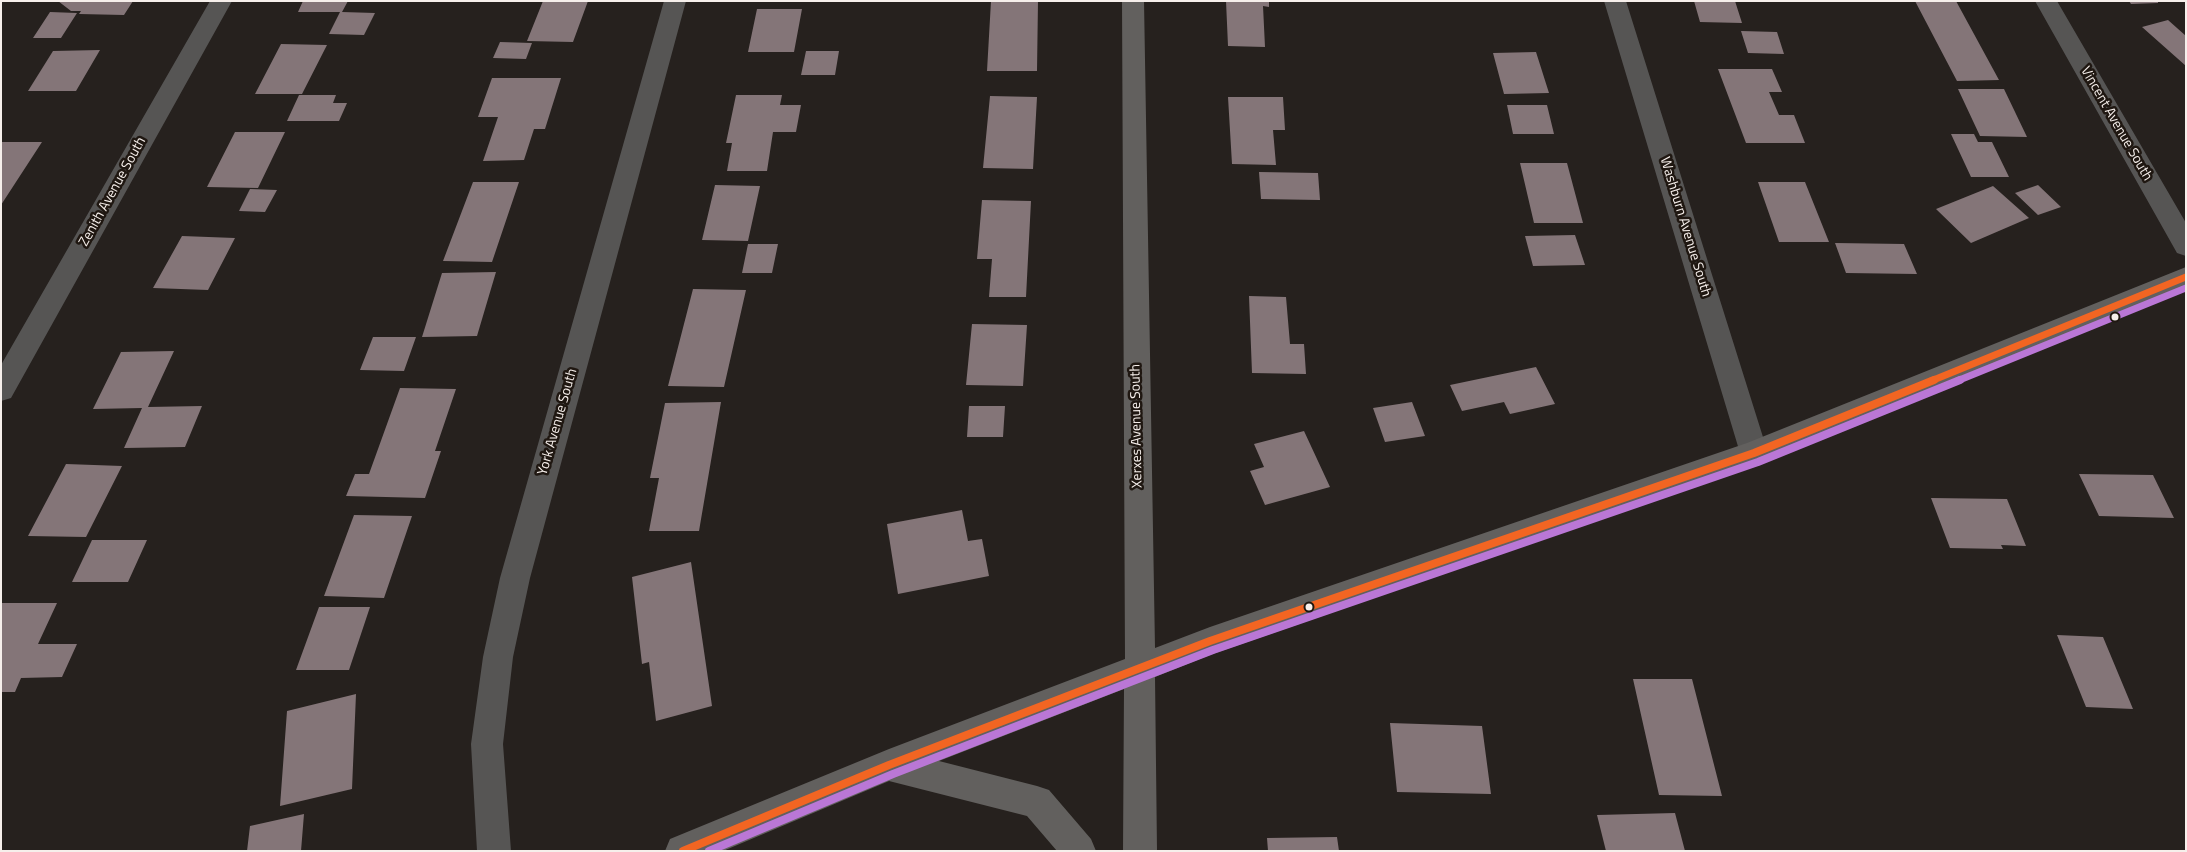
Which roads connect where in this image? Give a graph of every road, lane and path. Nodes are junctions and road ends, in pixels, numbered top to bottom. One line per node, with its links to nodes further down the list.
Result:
1 (221, 1): 8 (street, Zenith Avenue South)
2 (676, 1): 12 (street, York Avenue South)
3 (1133, 1): 10 (main road, Xerxes Avenue South)
4 (1615, 1): 9 (street, Washburn Avenue South)
5 (2046, 1): 6 (street, Vincent Avenue South)
6 (2186, 246)
7 (2186, 277): 9 (main road)
8 (3, 386)
9 (1754, 453): 10 (main road)
10 (1140, 668): 11 (main road); 15 (main road, Xerxes Avenue South)
11 (889, 765): 13 (main road); 14 (main road)
12 (494, 851)
13 (682, 851)
14 (1079, 851)
15 (1140, 851)

